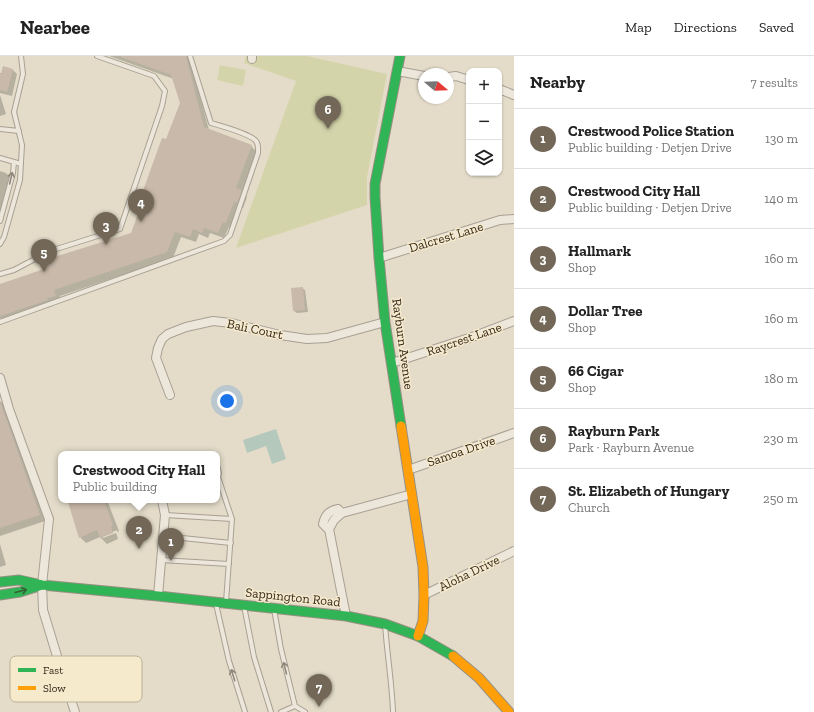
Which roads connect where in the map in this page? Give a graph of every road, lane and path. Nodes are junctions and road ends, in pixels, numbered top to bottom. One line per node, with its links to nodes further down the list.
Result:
1 (21, 56): 12 (lane)
2 (97, 56): 20 (lane)
3 (190, 56): 22 (lane)
4 (400, 56): 5 (main road, Rayburn Avenue)
5 (397, 71): 6 (street); 19 (main road, Rayburn Avenue)
6 (418, 75)
7 (454, 76): 8 (street)
8 (466, 79)
9 (502, 90): 10 (street)
10 (514, 95)
11 (0, 129): 12 (lane)
12 (19, 131): 15 (lane)
13 (0, 158): 14 (lane)
14 (14, 162): 15 (lane); 17 (lane, one-way to 14)
15 (21, 164): 18 (lane)
16 (514, 219): 19 (street, Dalcrest Lane)
17 (0, 222)
18 (0, 244)
19 (379, 258): 23 (main road, Rayburn Avenue)
20 (0, 274)
21 (514, 321): 24 (street, Raycrest Lane)
22 (0, 322)
23 (385, 322): 24 (main road, Rayburn Avenue); 26 (street, Bali Court)
24 (392, 364): 28 (main road, Rayburn Avenue)
25 (1, 381): 40 (street)
26 (170, 395)
27 (514, 433): 28 (street, Samoa Drive)
28 (408, 470): 30 (main road, Rayburn Avenue)
29 (220, 483): 33 (lane)
30 (412, 494): 42 (main road, Rayburn Avenue); 48 (street)
31 (163, 503): 32 (street)
32 (165, 514): 33 (lane); 34 (street)
33 (232, 519): 35 (lane)
34 (163, 536): 35 (lane); 37 (street)
35 (231, 543): 38 (lane)
36 (513, 553): 42 (street, Aloha Drive)
37 (161, 560): 38 (lane); 43 (street)
38 (229, 564): 45 (lane)
39 (0, 582): 40 (main road, Sappington Road)
40 (42, 585): 41 (main road, Sappington Road, one-way to 40); 43 (main road, Sappington Road); 51 (street)
41 (0, 595)
42 (424, 595): 50 (main road, Rayburn Avenue)
43 (158, 596): 44 (main road, Sappington Road)
44 (216, 602): 45 (main road, Sappington Road); 55 (lane, one-way to 44)
45 (226, 603): 46 (main road, Sappington Road)
46 (244, 605): 47 (main road, Sappington Road); 56 (lane)
47 (274, 609): 48 (main road, Sappington Road); 53 (lane, one-way to 47)
48 (346, 616): 49 (main road, Sappington Road)
49 (385, 624): 50 (main road, Sappington Road); 59 (lane)
50 (418, 636): 60 (main road, Sappington Road)
51 (57, 656)
52 (72, 702): 54 (street)
53 (295, 706): 57 (lane); 58 (lane)
54 (75, 712)
55 (244, 712)
56 (271, 712)
57 (281, 712)
58 (305, 712)
59 (393, 712)
60 (509, 712)

